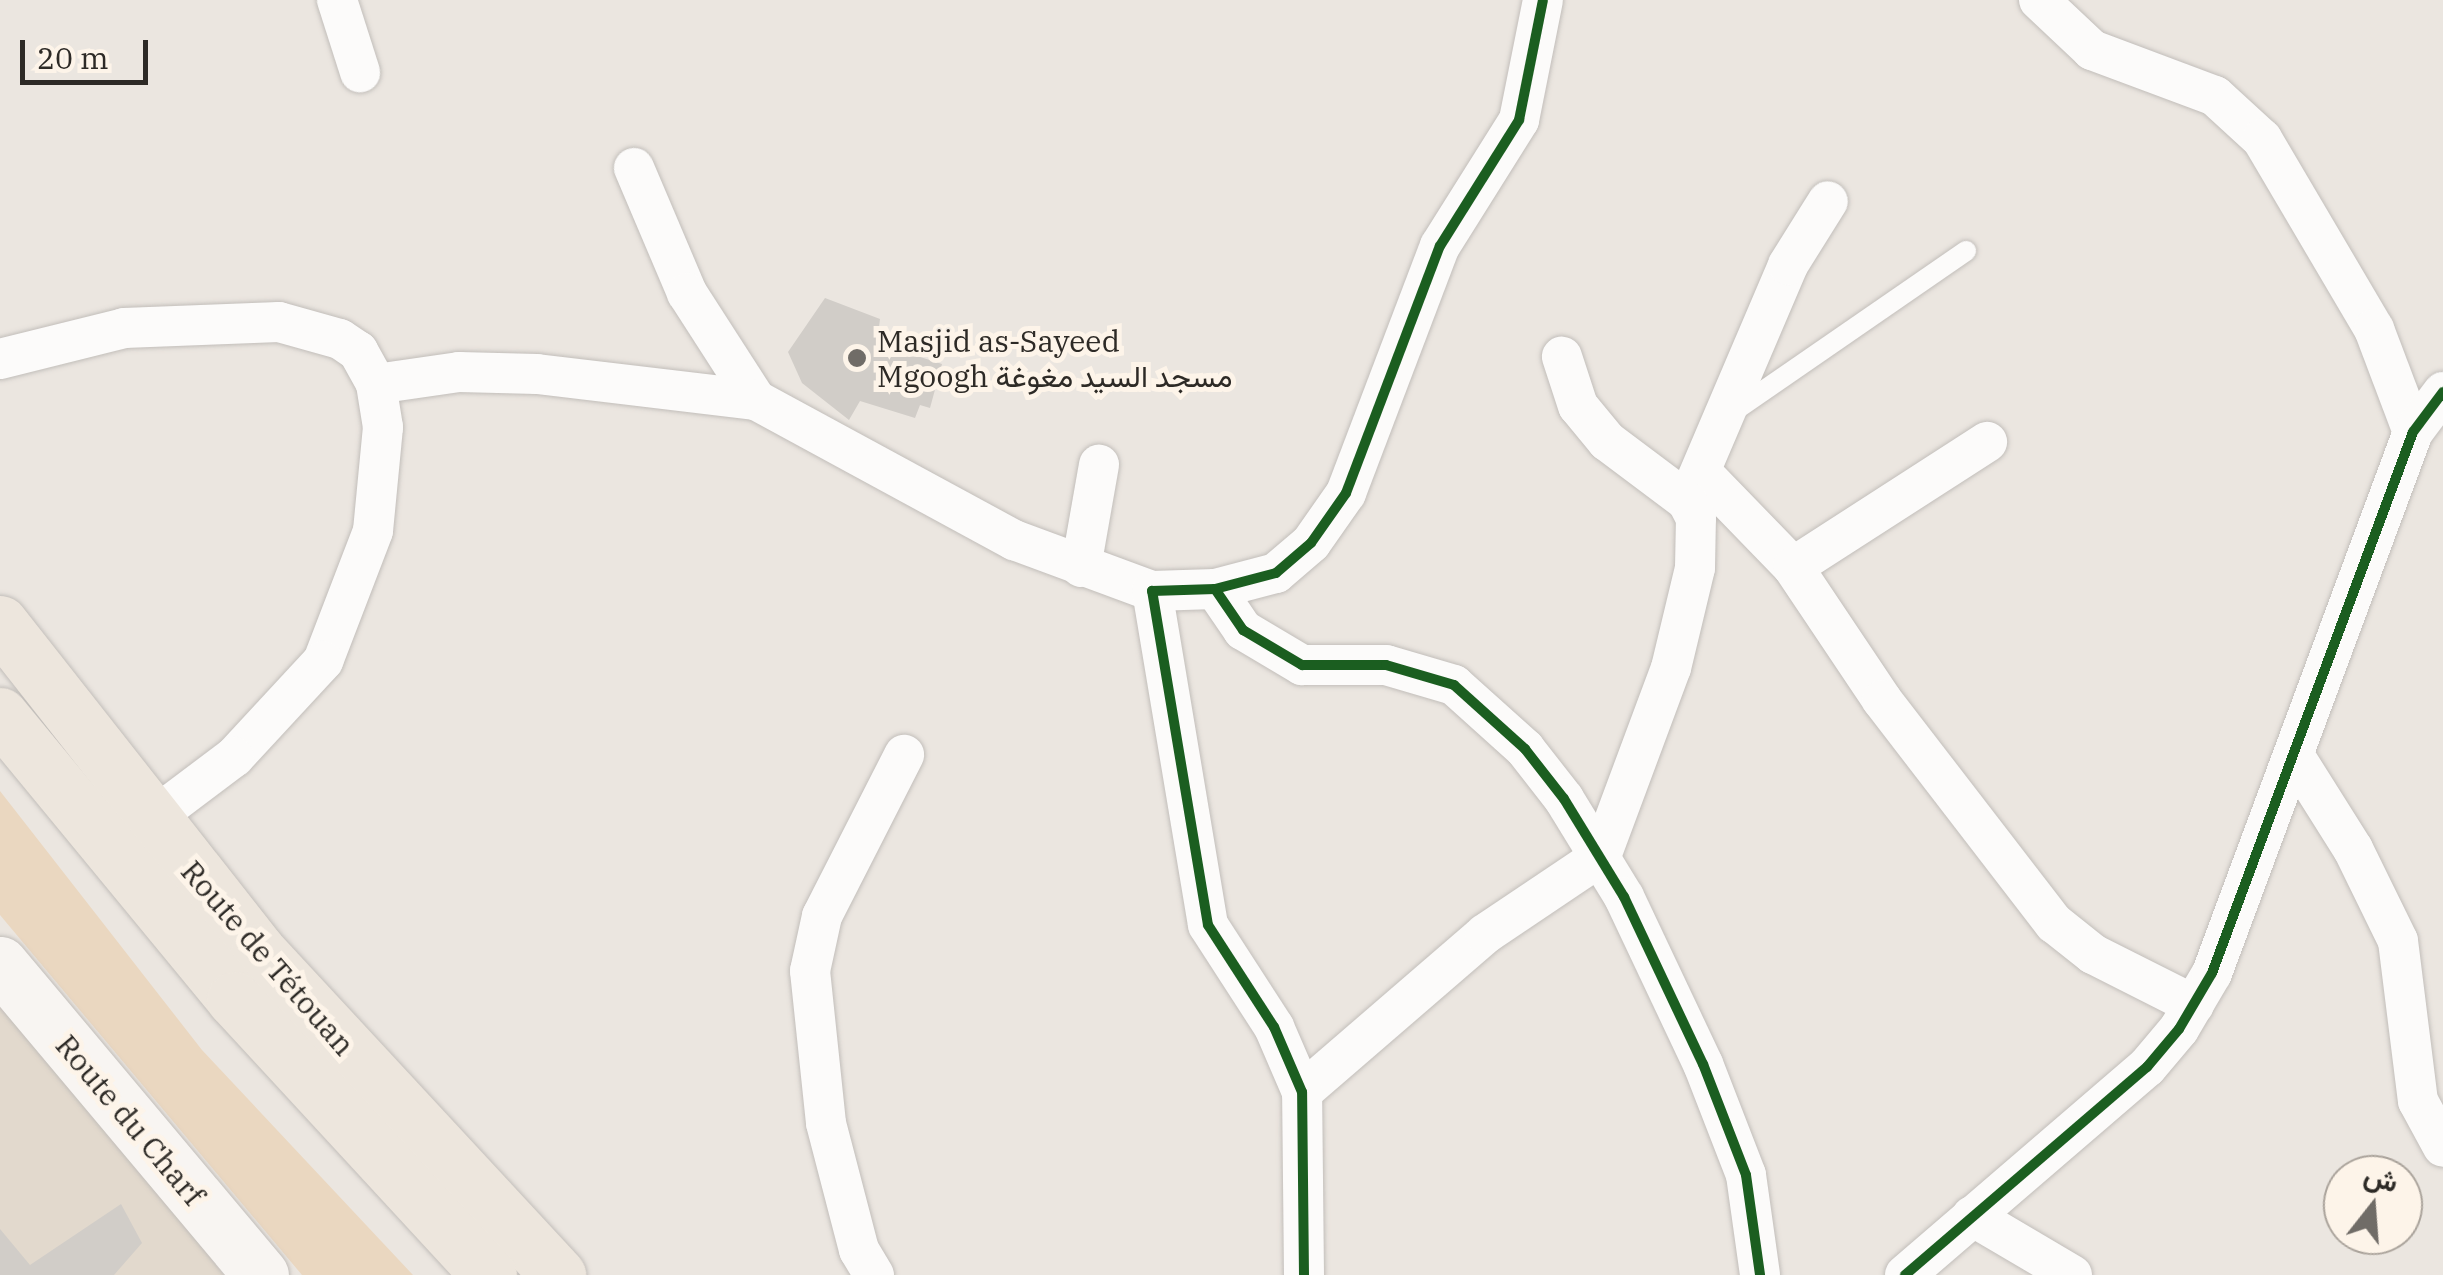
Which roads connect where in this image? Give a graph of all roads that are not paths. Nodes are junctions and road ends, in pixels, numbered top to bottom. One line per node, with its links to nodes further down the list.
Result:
1 (337, 0): 4 (street)
2 (1543, 0): 20 (street)
3 (2039, 0): 14 (street)
4 (360, 72)
5 (634, 168): 12 (street)
6 (1828, 201): 13 (street)
7 (1966, 251): 13 (lane)
8 (1562, 357): 17 (street)
9 (0, 360): 10 (street)
10 (376, 384): 12 (street); 26 (street)
11 (2443, 392): 14 (street)
12 (756, 400): 18 (street)
13 (1724, 418): 17 (street)
14 (2413, 432): 25 (street)
15 (1987, 442): 19 (street)
16 (1100, 465): 18 (street)
17 (1694, 486): 19 (street); 27 (street)
18 (1081, 567): 21 (street)
19 (1793, 567): 29 (street)
20 (1215, 588): 21 (street); 27 (street)
21 (1152, 591): 30 (street)
22 (0, 623): 26 (highway, Route de Tétouan)
23 (0, 715): 34 (highway, Route de Tétouan)
24 (904, 755): 36 (street)
25 (2295, 757): 29 (street); 31 (street)
26 (149, 821): 35 (highway, Route de Tétouan)
27 (1601, 856): 30 (street); 38 (street)
28 (0, 964): 33 (street, Route du Charf)
29 (2194, 1005): 32 (street)
30 (1302, 1092): 37 (street)
31 (2443, 1147)
32 (1972, 1216): 39 (street); 40 (street)
33 (261, 1275)
34 (490, 1275)
35 (558, 1275)
36 (874, 1275)
37 (1304, 1275)
38 (1760, 1275)
39 (1905, 1275)
40 (2072, 1275)

